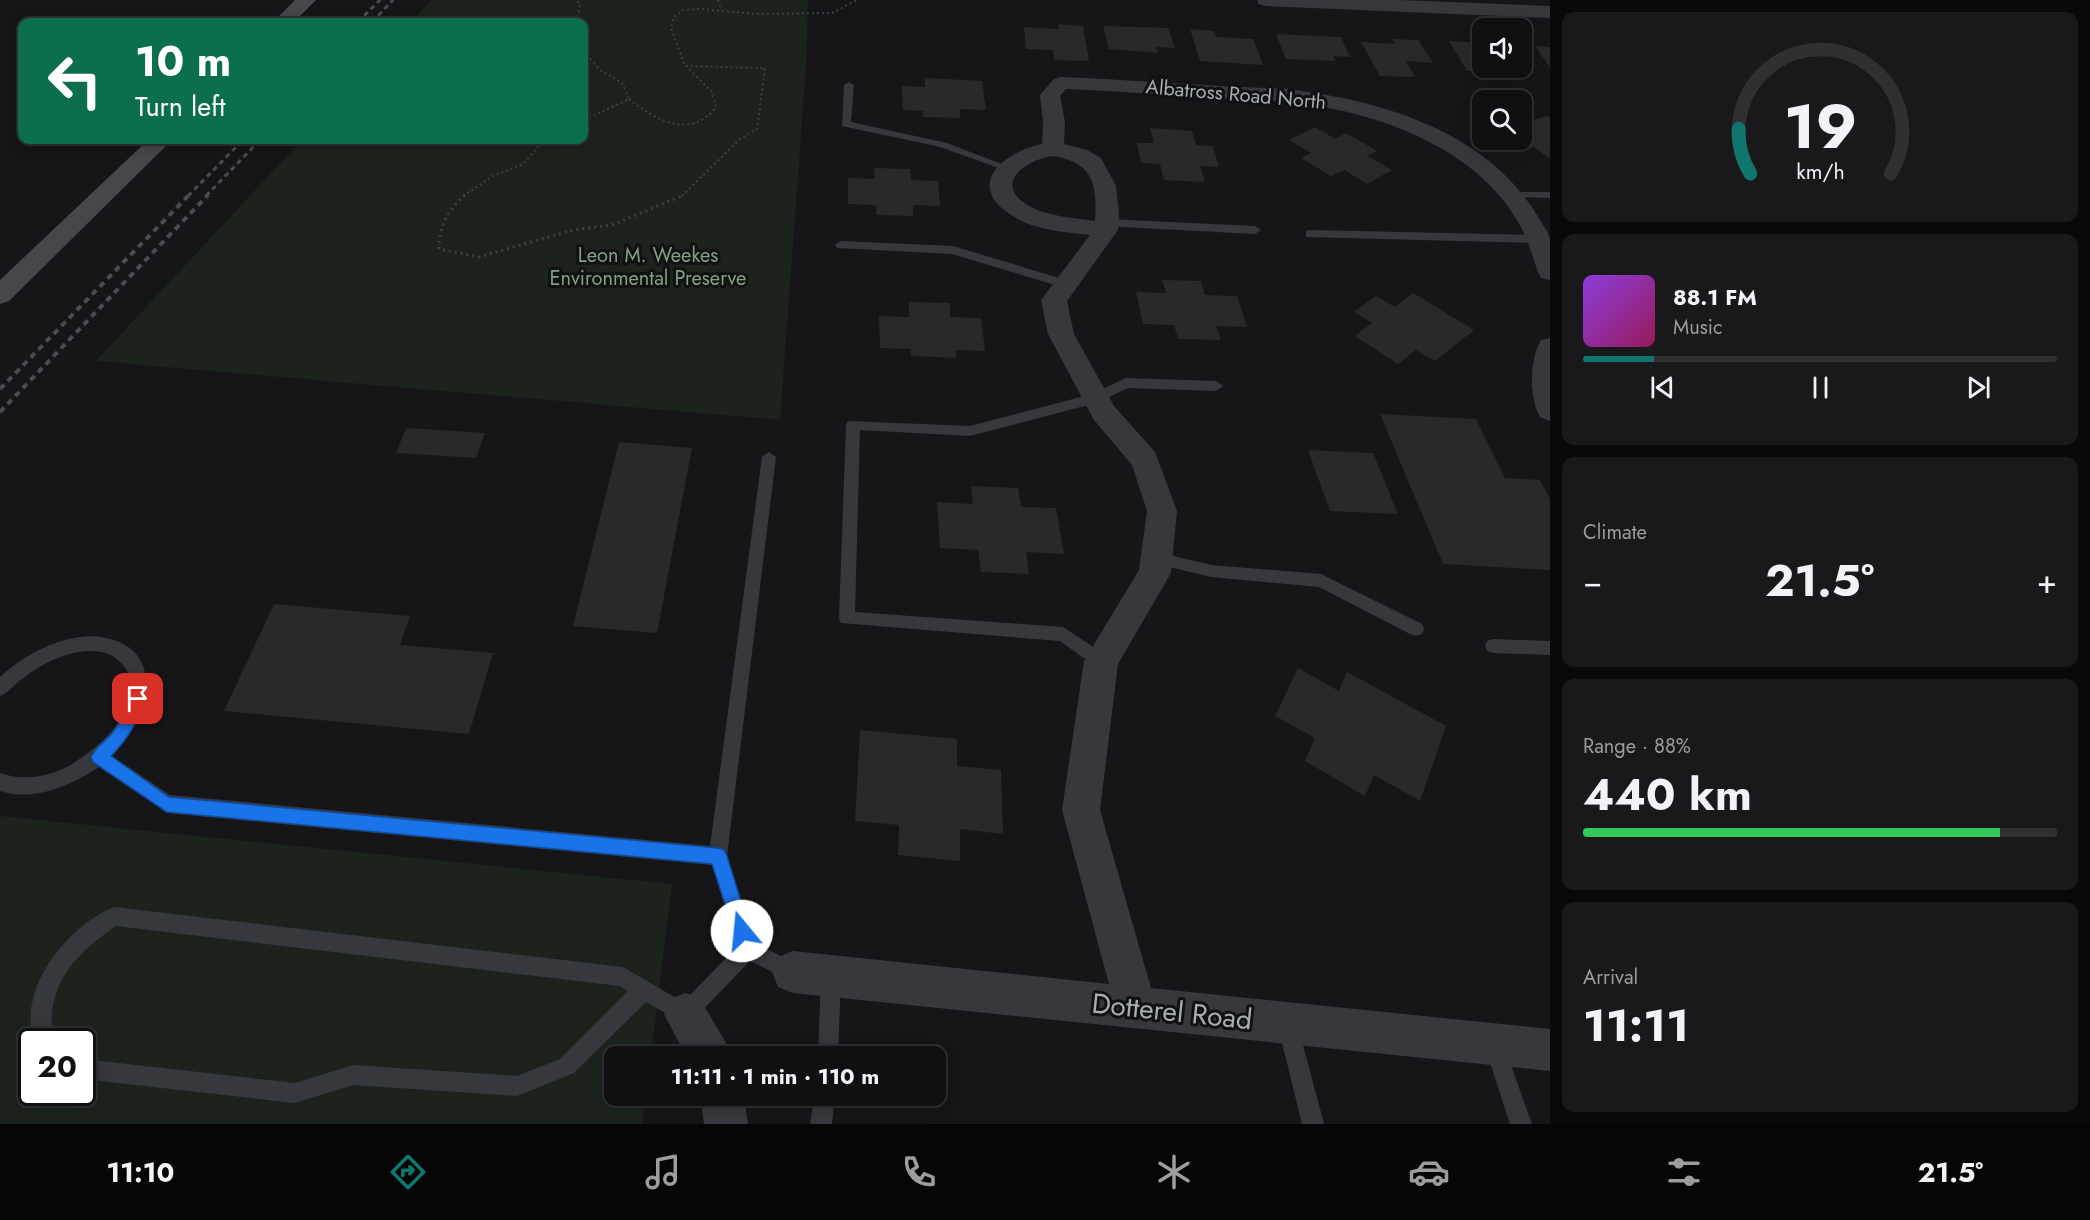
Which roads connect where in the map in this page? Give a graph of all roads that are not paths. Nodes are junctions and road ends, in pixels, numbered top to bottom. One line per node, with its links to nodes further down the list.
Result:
1 (306, 0): 5 (street)
2 (1266, 0): 3 (street)
3 (1347, 2): 4 (street)
4 (1550, 12)
5 (287, 18)
6 (849, 85): 9 (lane)
7 (157, 144): 19 (street)
8 (1053, 149): 9 (street); 10 (street, Albatross Road North); 12 (street)
9 (1007, 168): 12 (street)
10 (1513, 195): 11 (lane); 15 (street, Albatross Road North)
11 (1550, 195)
12 (1106, 227): 13 (lane); 18 (street)
13 (1255, 230)
14 (1310, 234): 15 (lane)
15 (1539, 239): 17 (street, Albatross Road North)
16 (841, 245): 18 (lane)
17 (1550, 272)
18 (1065, 284): 22 (street)
19 (0, 295)
20 (1550, 347): 23 (street)
21 (1215, 386): 22 (lane)
22 (1096, 398): 25 (street); 29 (lane)
23 (1550, 410)
24 (769, 457): 33 (lane)
25 (1157, 558): 26 (lane); 29 (street)
26 (1416, 629)
27 (1493, 646): 28 (lane)
28 (1550, 648)
29 (1101, 661): 37 (street)
30 (0, 688): 31 (lane)
31 (99, 757): 32 (lane); 33 (lane)
32 (0, 782)
33 (718, 856): 34 (lane)
34 (748, 950): 35 (lane); 38 (lane)
35 (812, 974): 37 (street, Dotterel Road); 43 (lane)
36 (644, 990): 38 (lane); 40 (lane); 45 (lane)
37 (1137, 1007): 39 (street, Dotterel Road)
38 (685, 1014): 42 (street)
39 (1287, 1023): 41 (street, Dotterel Road); 50 (lane)
40 (40, 1028)
41 (1494, 1044): 44 (street, Dotterel Road); 51 (lane)
42 (704, 1046)
43 (826, 1046)
44 (1550, 1050)
45 (96, 1072)
46 (724, 1106): 48 (street)
47 (823, 1106): 49 (lane)
48 (726, 1124)
49 (821, 1124)
50 (1313, 1124)
51 (1521, 1124)

